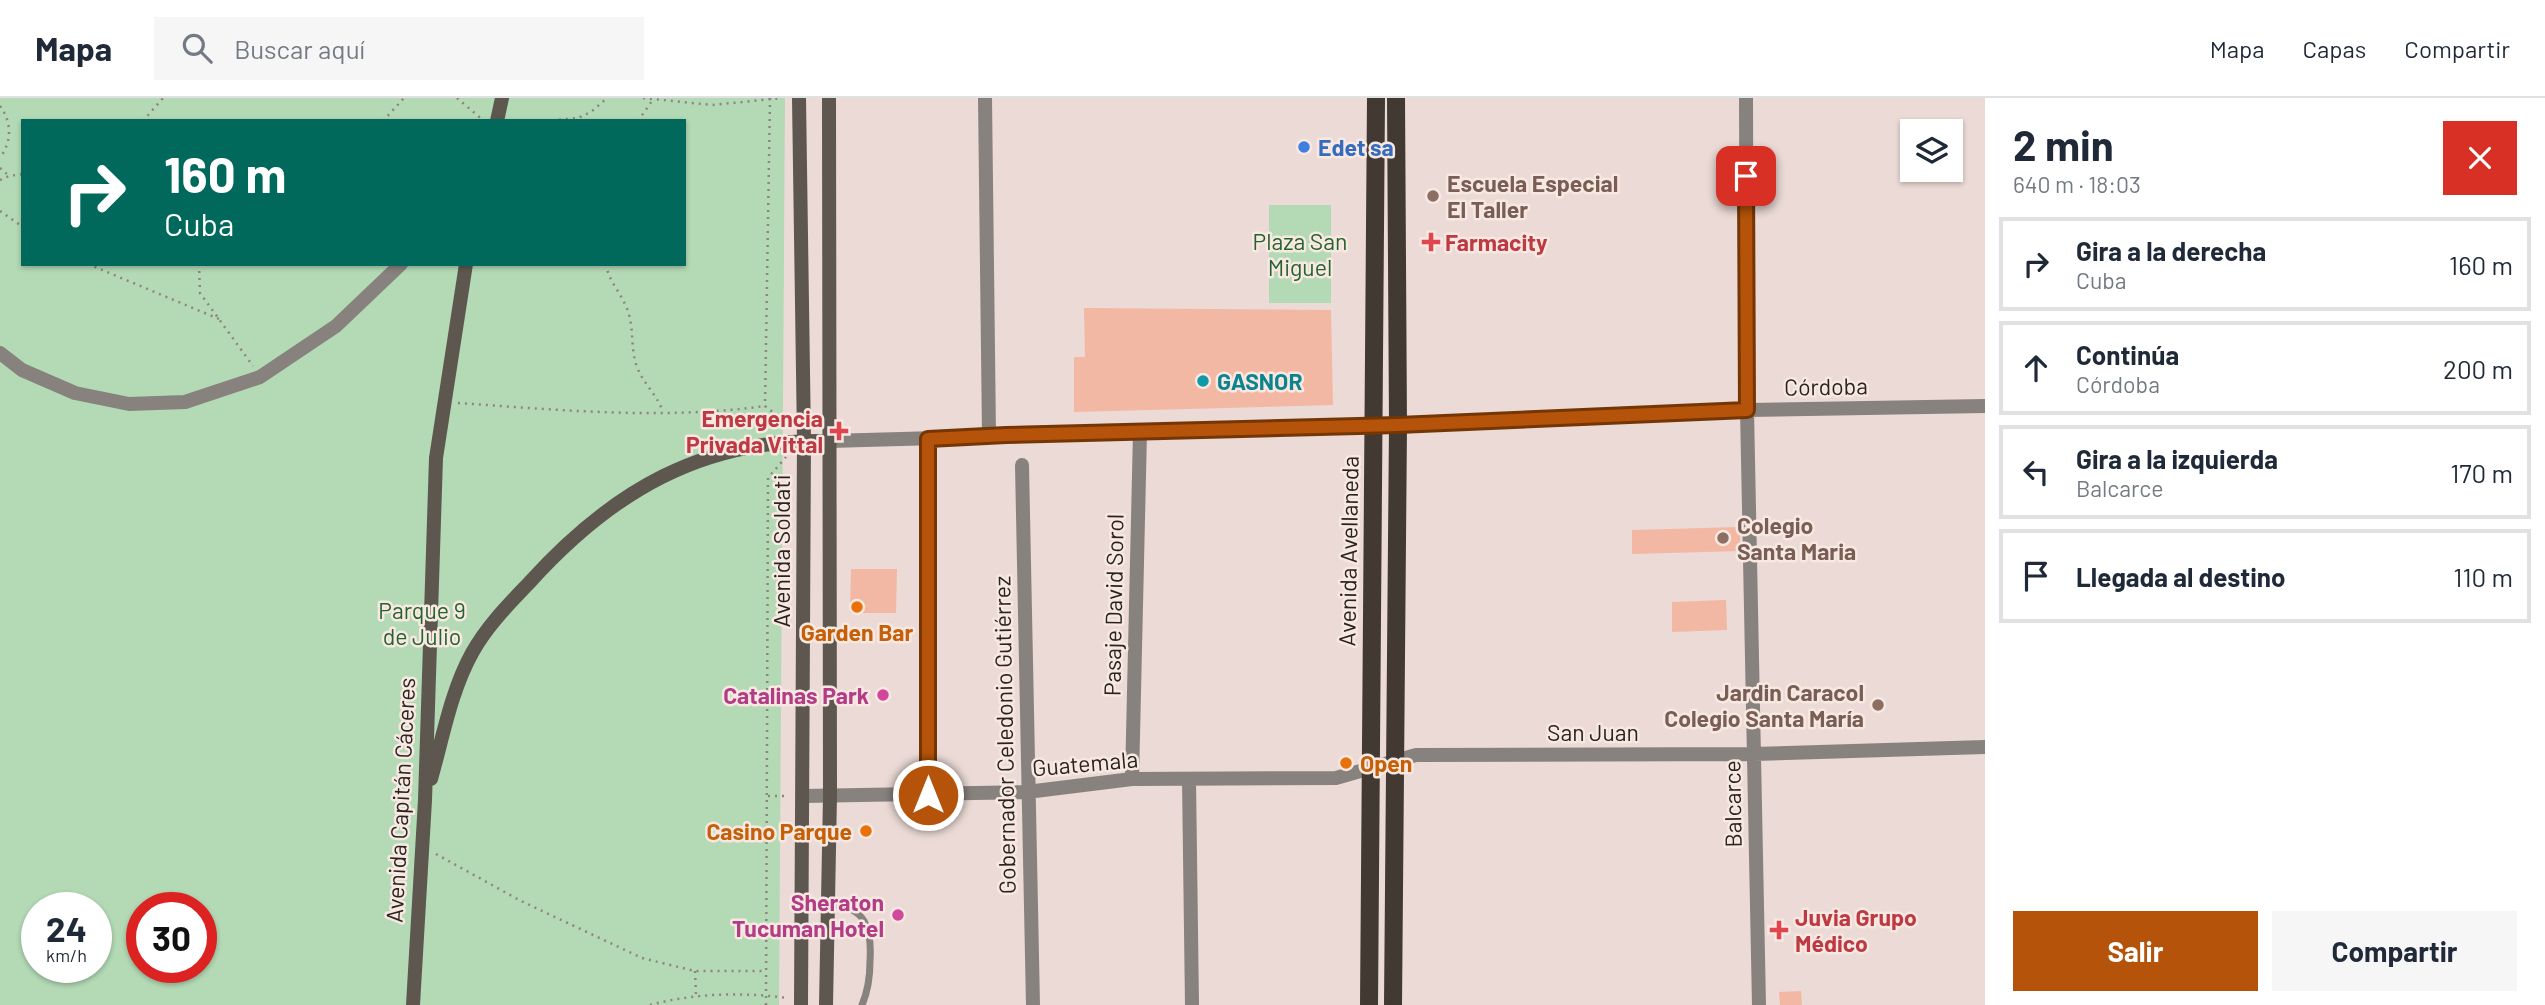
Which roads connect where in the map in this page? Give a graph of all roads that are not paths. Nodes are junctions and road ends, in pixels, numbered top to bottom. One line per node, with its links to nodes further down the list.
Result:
1 (502, 98): 8 (main road)
2 (799, 98): 19 (main road, Avenida Soldati)
3 (829, 98): 20 (main road)
4 (985, 98): 17 (street)
5 (1376, 98): 14 (main road, Avenida Avellaneda)
6 (1396, 98): 15 (main road, Avenida Avellaneda)
7 (1746, 98): 13 (street, Balcarce)
8 (497, 119)
9 (399, 266): 11 (street)
10 (466, 266): 32 (main road, Avenida Capitán Cáceres)
11 (0, 353)
12 (1985, 406): 13 (street, Córdoba)
13 (1747, 410): 15 (street, Córdoba); 23 (street, Balcarce)
14 (1374, 425): 15 (street, Córdoba); 16 (street, Córdoba); 25 (main road, Avenida Avellaneda)
15 (1398, 425): 24 (main road, Avenida Avellaneda)
16 (1140, 432): 17 (street, Córdoba); 26 (street, Pasaje David Sorol)
17 (989, 435): 18 (street, Córdoba)
18 (928, 439): 20 (street, Córdoba); 29 (street)
19 (804, 440): 20 (main road); 30 (main road, Avenida Soldati); 32 (main road)
20 (829, 441): 31 (main road)
21 (1022, 465): 28 (street, Gobernador Celedonio Gutiérrez)
22 (1985, 747): 23 (street, San Juan)
23 (1754, 754): 24 (street, San Juan); 42 (street, Balcarce)
24 (1394, 760): 25 (street, San Juan); 41 (main road, Avenida Avellaneda)
25 (1370, 769): 27 (street, Guatemala); 40 (main road, Avenida Avellaneda)
26 (1132, 779): 27 (street, Guatemala); 28 (street, Guatemala)
27 (1189, 779): 39 (street)
28 (1027, 792): 29 (street, Guatemala); 38 (street, Gobernador Celedonio Gutiérrez)
29 (928, 795): 31 (street, Guatemala)
30 (803, 796): 31 (street, Guatemala); 34 (main road, Avenida Soldati)
31 (830, 796): 33 (main road)
32 (425, 800): 35 (main road, Avenida Capitán Cáceres)
33 (828, 905): 36 (main road); 37 (lane)
34 (801, 1003)
35 (413, 1005)
36 (826, 1005)
37 (862, 1005)
38 (1033, 1005)
39 (1192, 1005)
40 (1368, 1005)
41 (1393, 1005)
42 (1759, 1005)

